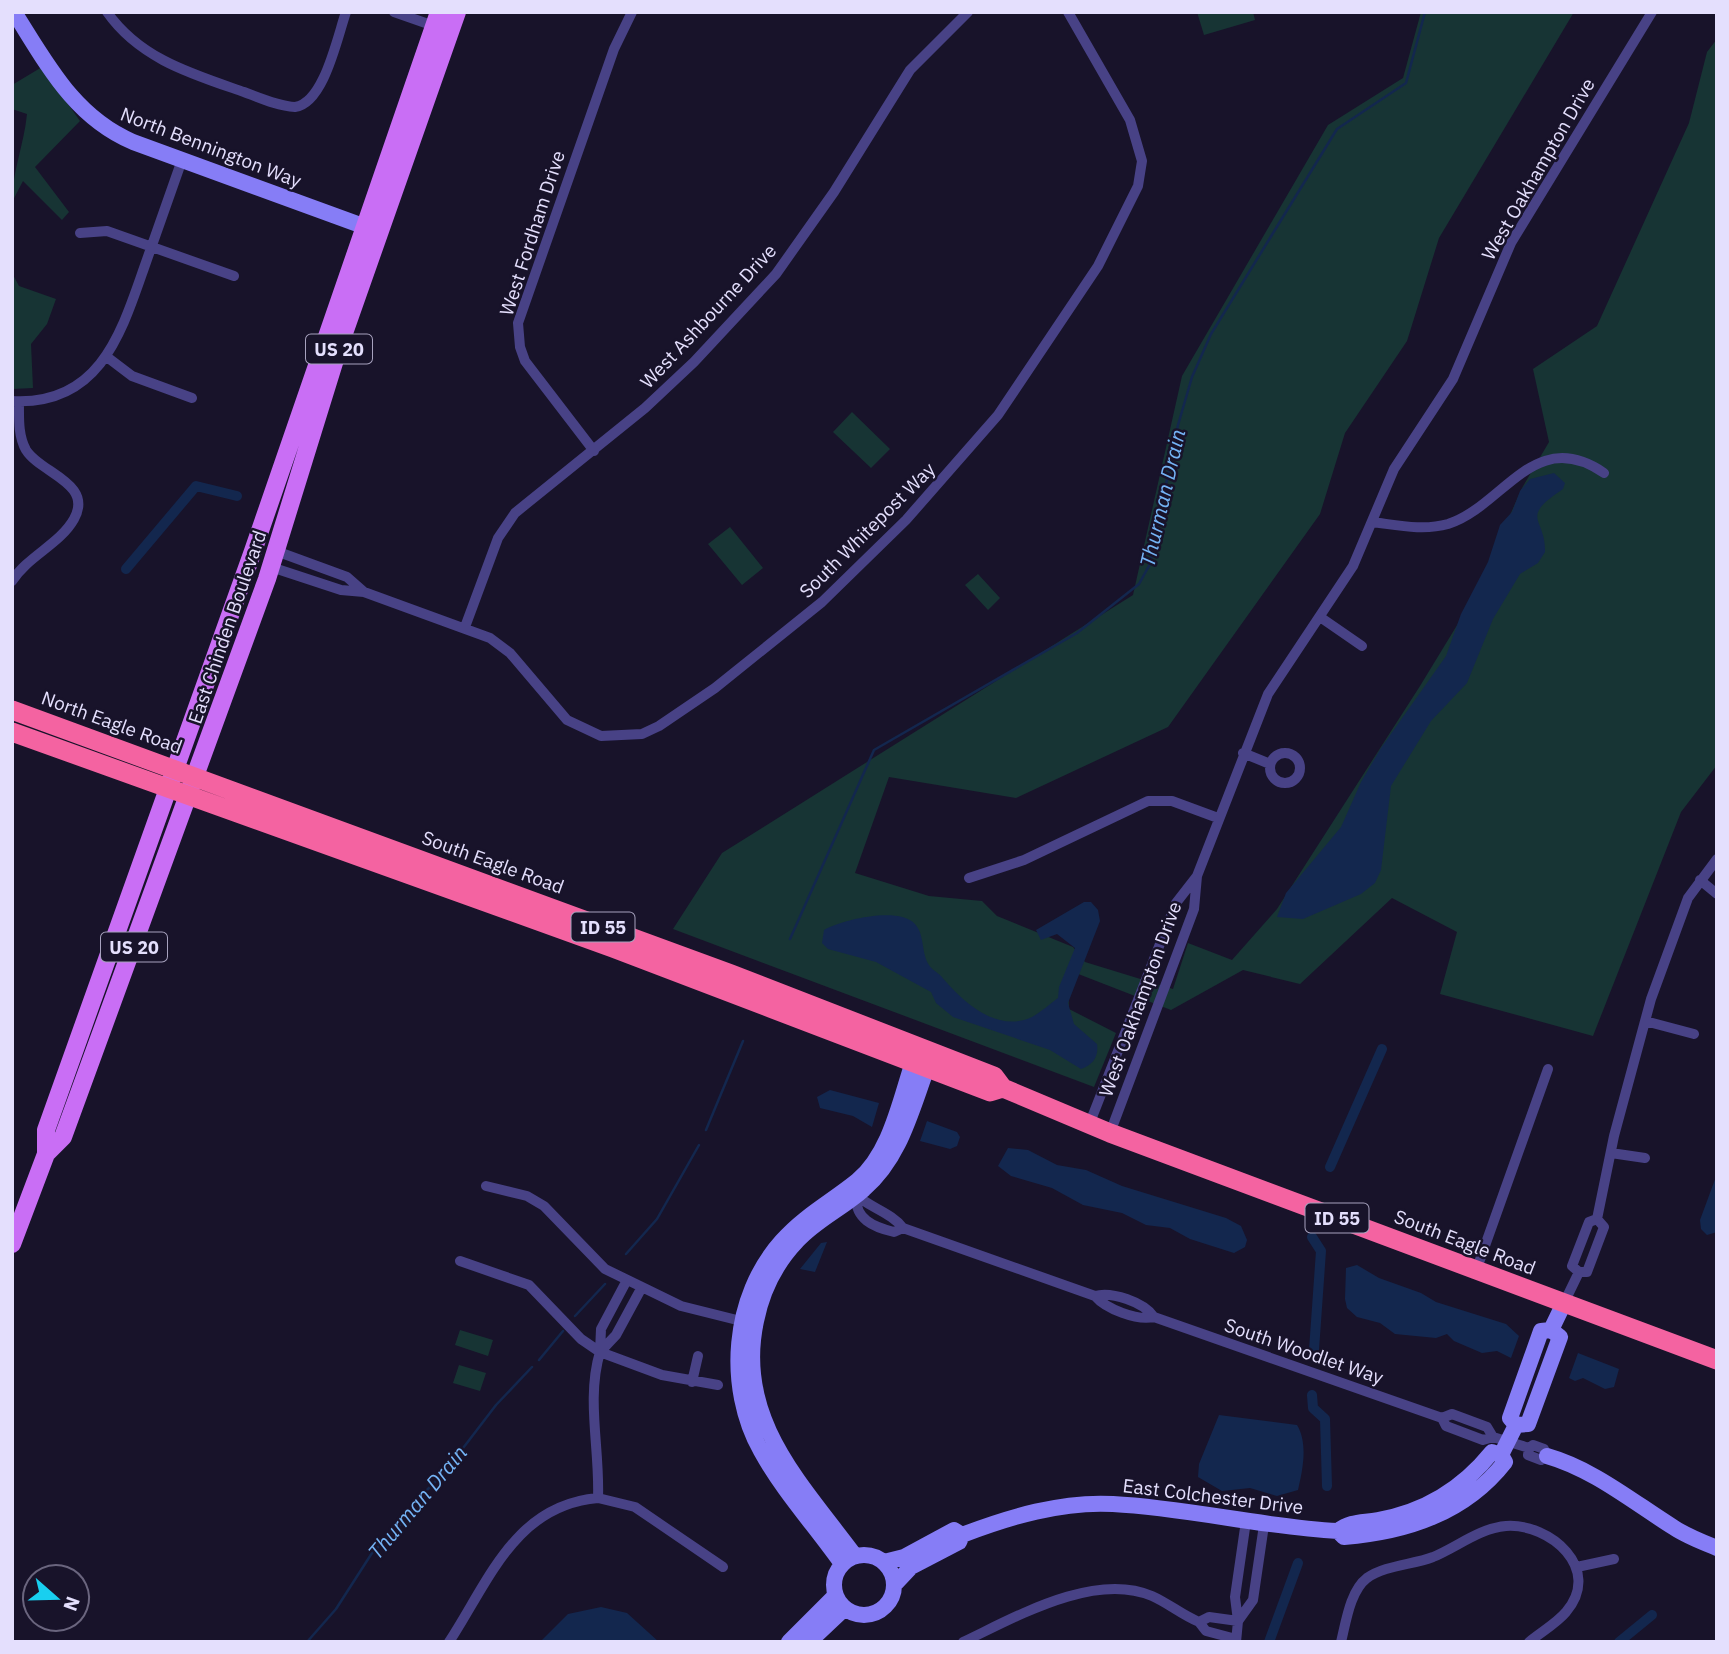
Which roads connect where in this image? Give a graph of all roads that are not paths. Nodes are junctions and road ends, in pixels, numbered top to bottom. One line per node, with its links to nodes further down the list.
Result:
1 (14, 12): 11 (street, North Bennington Way)
2 (107, 12): 3 (street)
3 (346, 12)
4 (394, 12): 10 (street)
5 (457, 12): 12 (main road, East Chinden Boulevard / US 20)
6 (632, 12): 20 (street, West Fordham Drive)
7 (968, 12): 20 (street, West Ashbourne Drive)
8 (1069, 12): 27 (street, South Whitepost Way)
9 (1652, 12): 22 (street, West Oakhampton Drive)
10 (437, 19): 12 (main road); 13 (main road, US 20)
11 (182, 160): 13 (street, North Bennington Way); 15 (street)
12 (385, 218): 23 (main road, East Chinden Boulevard / US 20)
13 (363, 226): 33 (main road, US 20)
14 (80, 233): 15 (street)
15 (151, 247): 16 (street); 17 (street)
16 (234, 276)
17 (107, 357): 18 (street); 19 (street)
18 (192, 398)
19 (16, 402): 24 (street)
20 (594, 451): 27 (street, West Ashbourne Drive)
21 (1604, 473): 22 (street)
22 (1372, 522): 26 (street, West Oakhampton Drive)
23 (273, 559): 25 (street, South Whitepost Way); 25 (street, South Whitepost Way); 34 (main road, East Chinden Boulevard / US 20)
24 (12, 580)
25 (364, 592): 27 (street, South Whitepost Way)
26 (1320, 617): 28 (street); 31 (street, West Oakhampton Drive)
27 (465, 627)
28 (1362, 646)
29 (12, 710): 33 (highway, North Eagle Road / ID 55)
30 (12, 732): 33 (highway, North Eagle Road / ID 55)
31 (1243, 753): 32 (street); 35 (street, West Oakhampton Drive)
32 (1270, 764)
33 (173, 778): 34 (highway, North Eagle Road / ID 55); 44 (main road, US 20)
34 (193, 786): 41 (highway, South Eagle Road / ID 55); 42 (highway, South Eagle Road / ID 55); 51 (main road, East Chinden Boulevard / US 20)
35 (1219, 818): 37 (street, West Oakhampton Drive); 38 (street)
36 (1717, 859): 39 (street)
37 (1197, 876): 52 (street, West Oakhampton Drive); 53 (street, West Oakhampton Drive)
38 (969, 878)
39 (1700, 880): 40 (street); 45 (street)
40 (1717, 894)
41 (602, 944): 42 (highway); 43 (highway, South Eagle Road / ID 55)
42 (772, 990): 47 (highway, South Eagle Road / ID 55)
43 (779, 1012): 47 (highway); 48 (highway, South Eagle Road / ID 55)
44 (86, 1014): 51 (main road); 55 (main road, US 20)
45 (1645, 1021): 46 (street); 54 (street)
46 (1694, 1034)
47 (943, 1055): 50 (highway, South Eagle Road / ID 55)
48 (920, 1065): 50 (highway, South Eagle Road / ID 55); 58 (street)
49 (1548, 1069): 61 (street)
50 (1003, 1088): 52 (highway, South Eagle Road / ID 55)
51 (78, 1098): 55 (main road, East Chinden Boulevard / US 20)
52 (1089, 1125): 53 (highway, South Eagle Road / ID 55)
53 (1110, 1133): 61 (highway, South Eagle Road / ID 55)
54 (1611, 1153): 56 (street); 64 (street)
55 (46, 1154): 59 (main road, East Chinden Boulevard / US 20)
56 (1645, 1158)
57 (486, 1186): 62 (street)
58 (852, 1191): 65 (street); 71 (street, South Woodlet Way)
59 (12, 1244)
60 (460, 1261): 66 (street)
61 (1476, 1271): 64 (highway, South Eagle Road / ID 55)
62 (627, 1280): 63 (street); 66 (street)
63 (642, 1287): 65 (street); 66 (street)
64 (1564, 1303): 68 (highway, South Eagle Road / ID 55); 71 (street, East Colchester Drive)
65 (749, 1323): 79 (street)
66 (600, 1352): 69 (street); 73 (street)
67 (698, 1356): 69 (street)
68 (1717, 1360)
69 (692, 1382): 70 (street)
70 (718, 1385)
71 (1513, 1432): 72 (street, South Woodlet Way); 75 (street, East Colchester Drive)
72 (1547, 1456): 77 (street)
73 (598, 1497): 81 (street); 88 (street)
74 (1246, 1521): 75 (street, East Colchester Drive); 76 (street, East Colchester Drive); 85 (street)
75 (1264, 1525): 85 (street)
76 (962, 1535): 80 (street, East Colchester Drive); 83 (street, East Colchester Drive)
77 (1717, 1548)
78 (1614, 1559): 82 (street)
79 (849, 1560): 80 (street); 84 (street)
80 (884, 1562): 83 (street)
81 (723, 1567)
82 (1577, 1567): 92 (street); 93 (street)
83 (895, 1584): 84 (street)
84 (840, 1602): 89 (street); 90 (street)
85 (1238, 1621): 86 (street); 87 (street)
86 (1199, 1622): 87 (street); 91 (street)
87 (1236, 1640)
88 (449, 1642)
89 (789, 1642)
90 (809, 1642)
91 (963, 1642)
92 (1341, 1642)
93 (1529, 1642)

